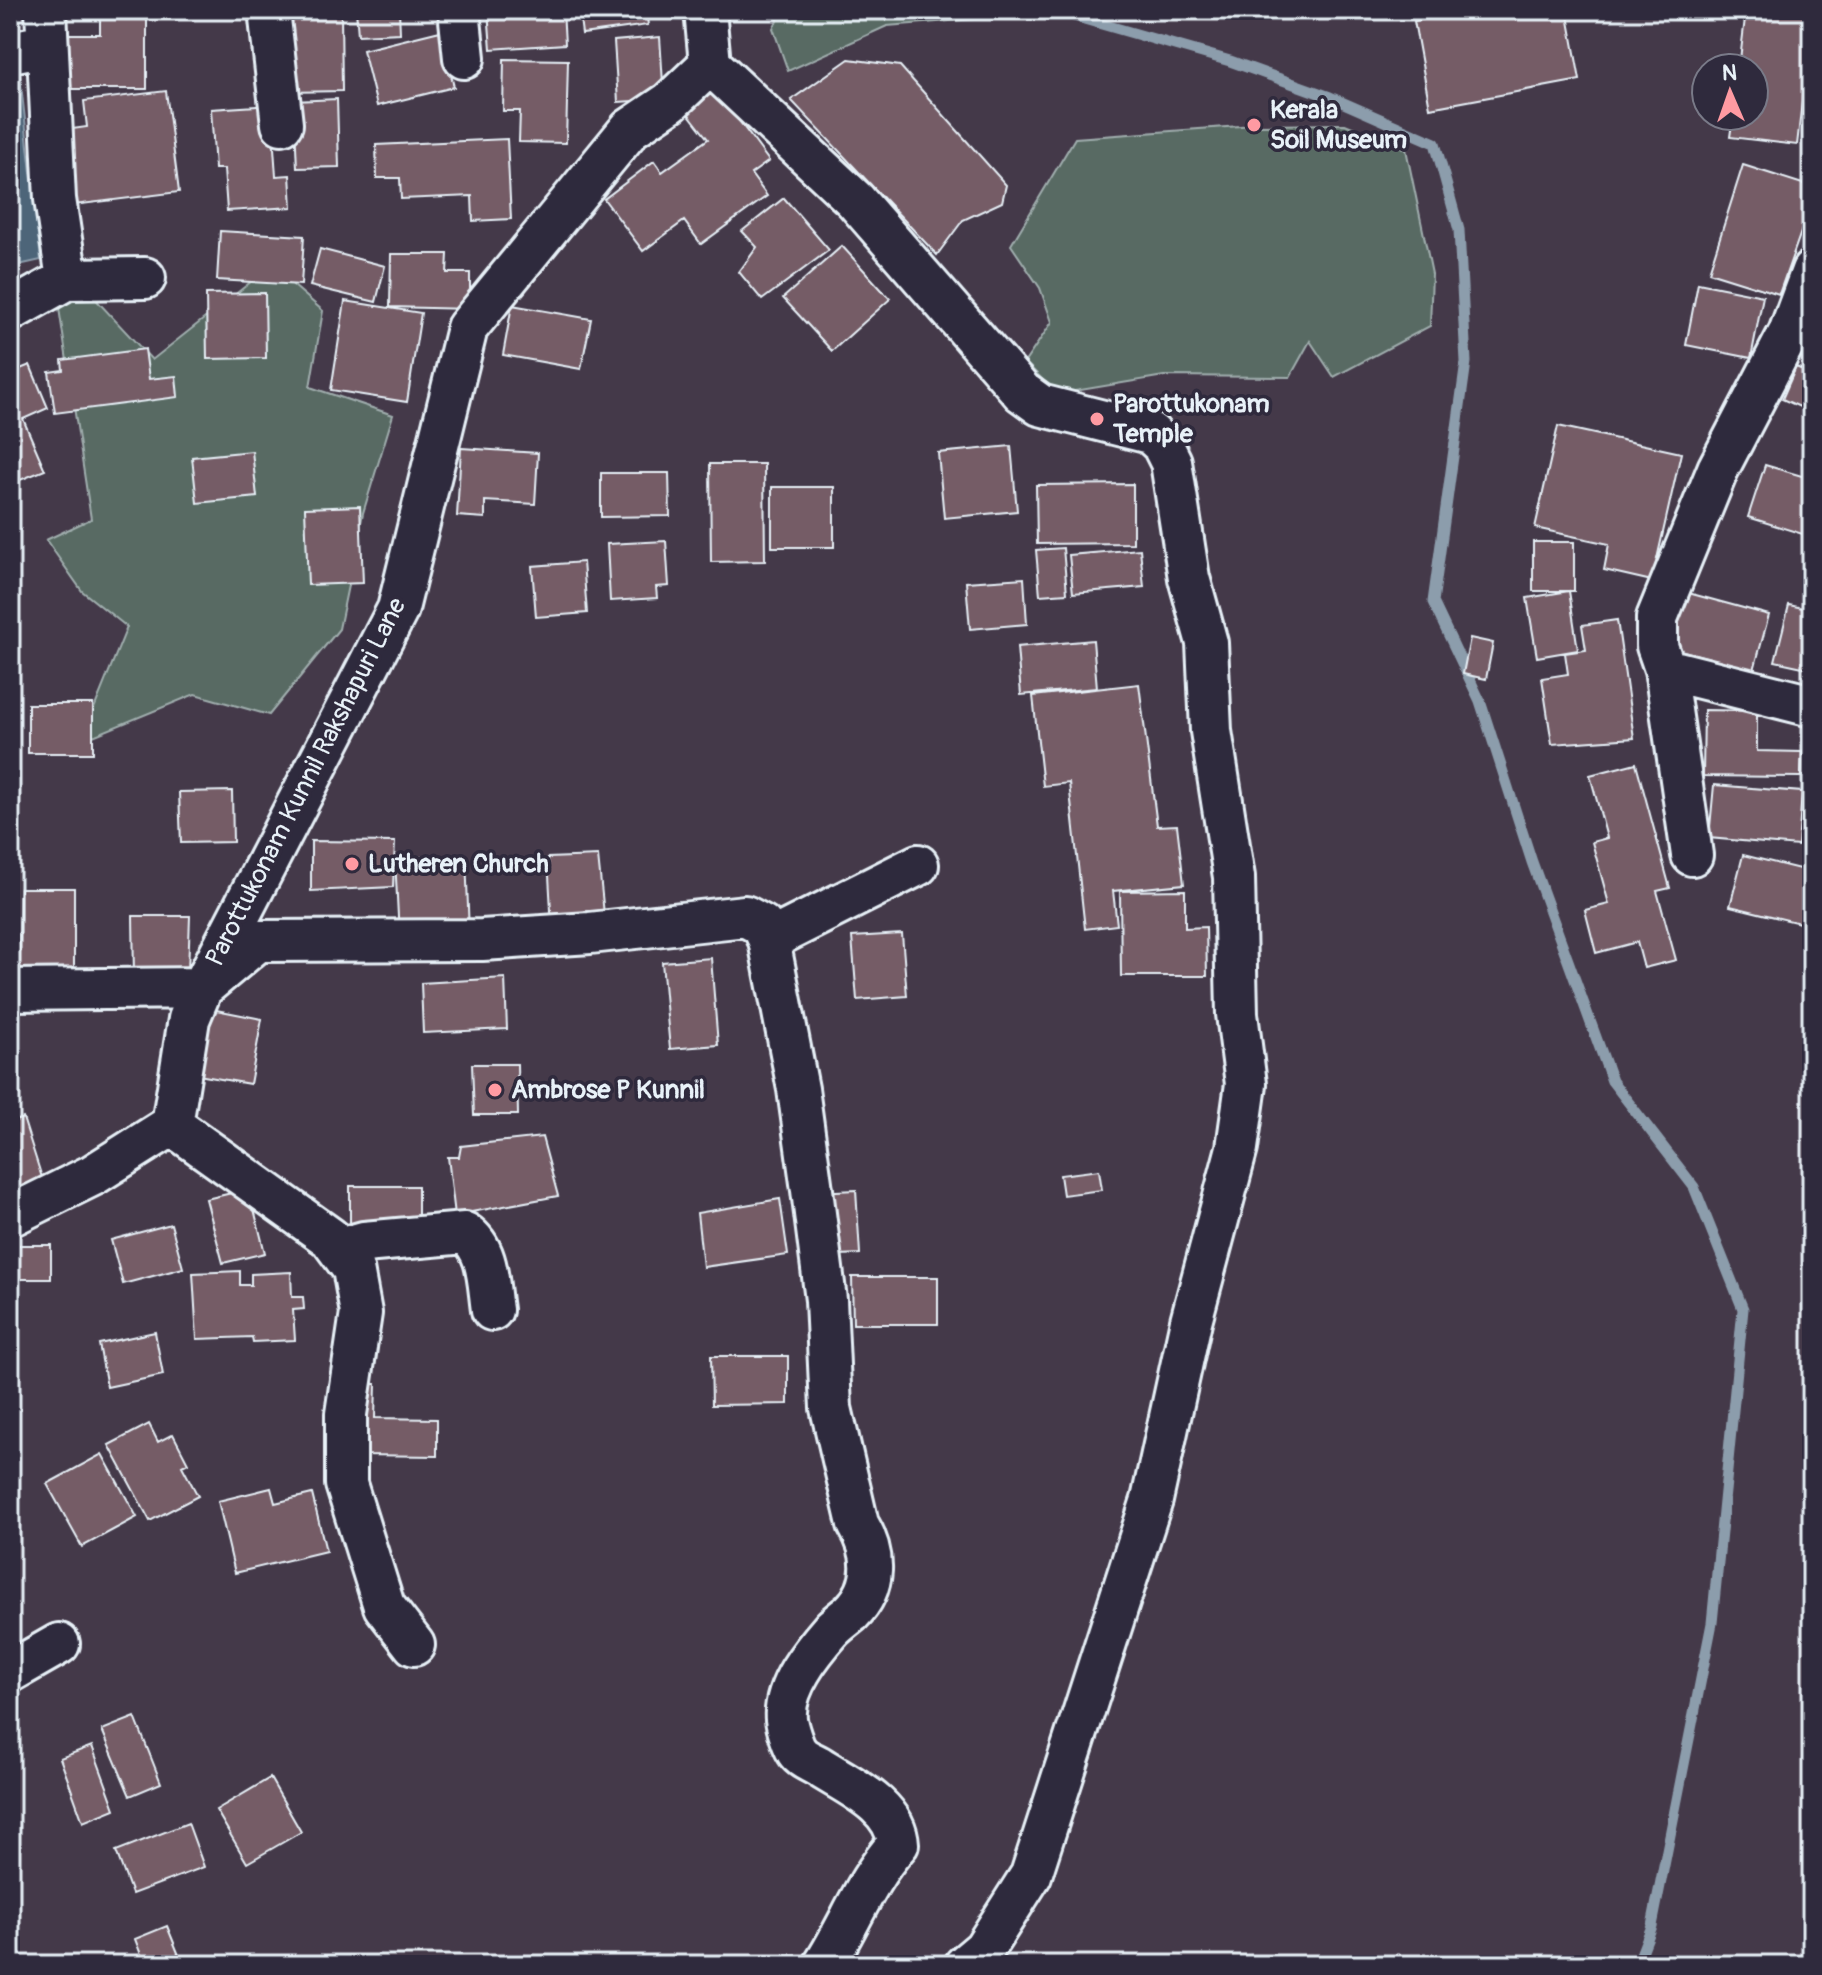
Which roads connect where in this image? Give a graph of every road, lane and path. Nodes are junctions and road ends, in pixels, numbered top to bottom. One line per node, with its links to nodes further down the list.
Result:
1 (269, 10): 7 (street)
2 (459, 10): 5 (street)
3 (705, 10): 6 (street)
4 (34, 36): 10 (street)
5 (464, 58)
6 (710, 64): 18 (street, Parottukonam Kunnil Rakshapuri Lane); 28 (street)
7 (282, 124)
8 (1812, 271): 12 (street)
9 (145, 278): 10 (street)
10 (67, 279): 11 (street)
11 (10, 311)
12 (1801, 335): 13 (street)
13 (1665, 669): 14 (street); 15 (street)
14 (1812, 706)
15 (1692, 855)
16 (918, 865): 17 (street)
17 (769, 940): 18 (street); 27 (street)
18 (202, 988): 19 (street); 20 (street, Parottukonam Kunnil Rakshapuri Lane)
19 (10, 990)
20 (172, 1125): 21 (street); 22 (street)
21 (10, 1216)
22 (339, 1249): 23 (street); 25 (street)
23 (492, 1310)
24 (59, 1644): 26 (street)
25 (414, 1645)
26 (10, 1672)
27 (824, 1965)
28 (965, 1965)

